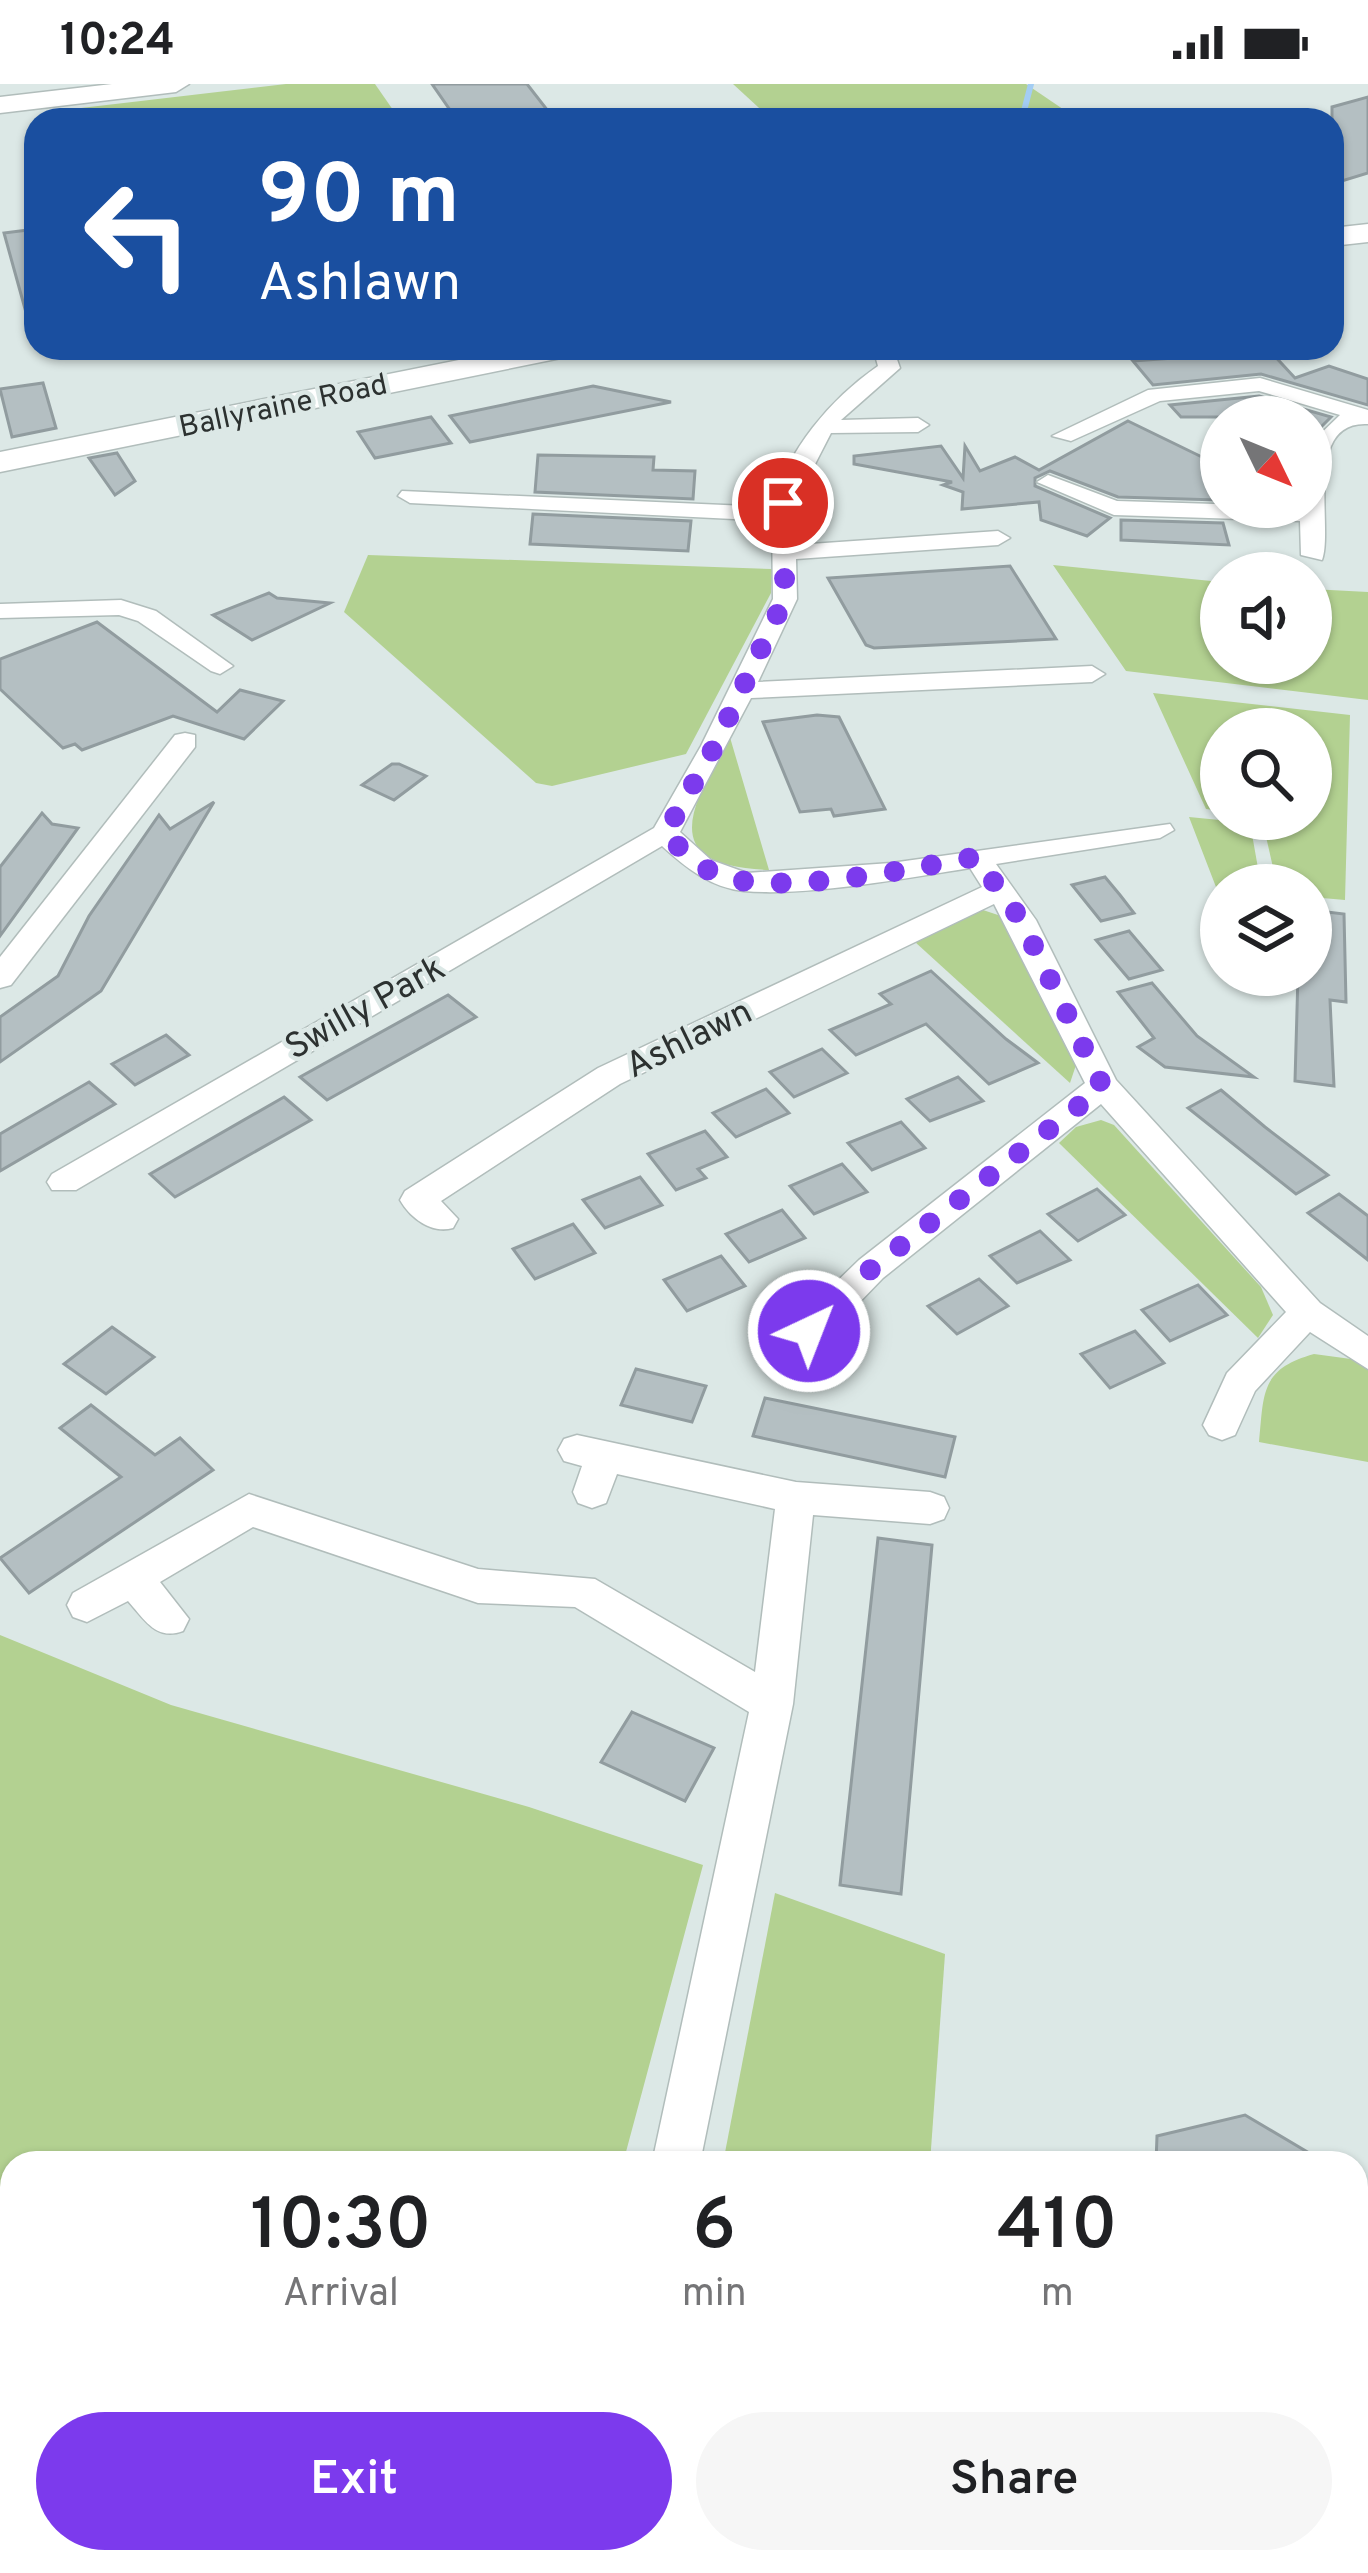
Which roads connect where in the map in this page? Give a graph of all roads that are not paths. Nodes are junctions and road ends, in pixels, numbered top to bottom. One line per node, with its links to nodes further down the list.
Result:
1 (176, 84): 2 (main road)
2 (0, 105)
3 (506, 360): 10 (main road, Ballyraine Road)
4 (887, 360): 7 (street)
5 (1364, 416): 8 (street); 9 (street)
6 (918, 425): 7 (street)
7 (823, 427): 14 (street)
8 (1332, 427)
9 (1063, 436)
10 (0, 462)
11 (1048, 482): 13 (street)
12 (410, 496): 14 (street)
13 (1200, 504)
14 (779, 514): 16 (street)
15 (998, 538): 16 (street)
16 (785, 553): 20 (street)
17 (0, 611): 18 (street)
18 (220, 666)
19 (1092, 674): 20 (street)
20 (741, 691): 23 (street)
21 (185, 741): 26 (street)
22 (1160, 830): 24 (street)
23 (665, 834): 24 (street); 28 (street, Swilly Park)
24 (976, 857): 25 (street)
25 (1001, 889): 27 (street); 29 (street, Ashlawn)
26 (0, 978)
27 (1103, 1087): 30 (street); 31 (street)
28 (64, 1182)
29 (441, 1219)
30 (1307, 1312): 32 (street); 33 (street)
31 (809, 1331)
32 (1368, 1355)
33 (1222, 1425)
34 (591, 1466): 35 (street)
35 (796, 1498): 36 (street); 40 (street)
36 (930, 1508)
37 (132, 1579): 38 (street); 39 (street); 40 (street)
38 (87, 1605)
39 (169, 1619)
40 (772, 1704): 41 (street)
41 (679, 2151)

